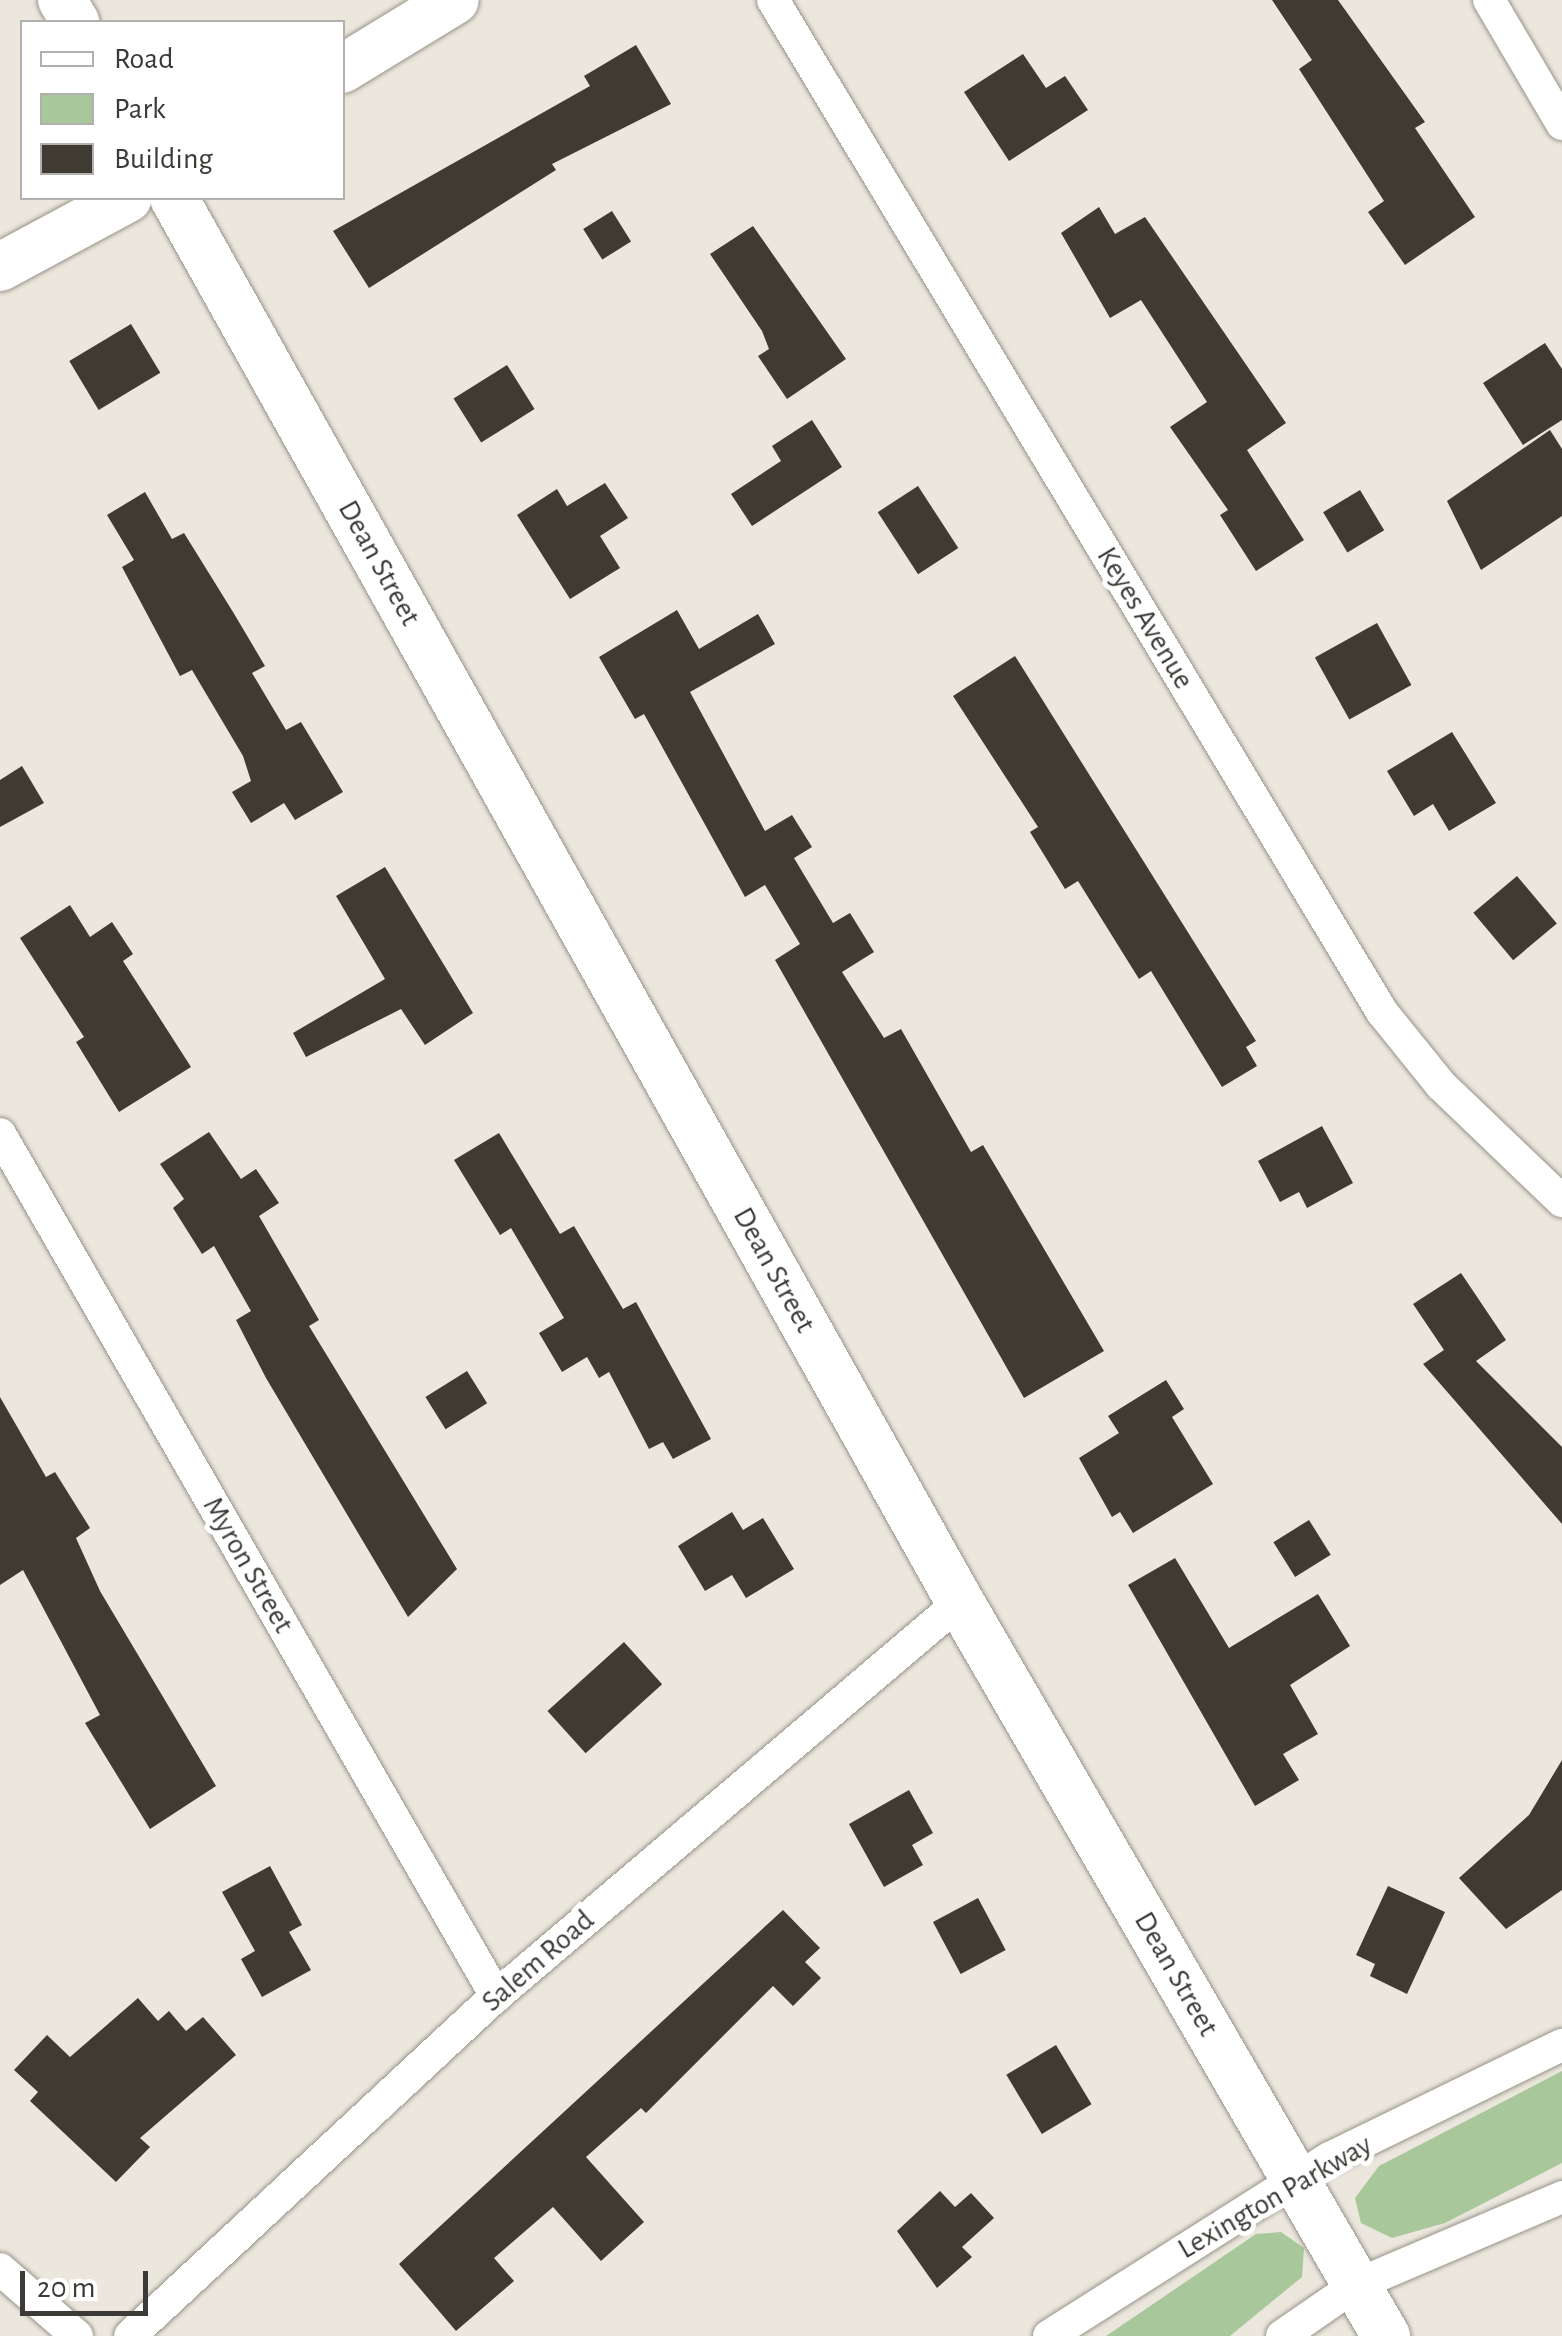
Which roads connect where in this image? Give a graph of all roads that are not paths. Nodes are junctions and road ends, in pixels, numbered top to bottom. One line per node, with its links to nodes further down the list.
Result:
1 (455, 0): 4 (street)
2 (773, 0): 10 (street, Keyes Avenue)
3 (1489, 0): 5 (street)
4 (345, 67)
5 (1562, 124)
6 (124, 200): 8 (street)
7 (175, 200): 11 (street, Dean Street)
8 (0, 267)
9 (0, 1134): 12 (street, Myron Street)
10 (1562, 1202)
11 (960, 1602): 12 (street, Salem Road); 14 (street, Dean Street)
12 (496, 1996): 19 (street, Salem Road)
13 (1562, 2045): 14 (street, Lexington Parkway)
14 (1294, 2179): 17 (street, Dean Street); 20 (street, Lexington Parkway)
15 (1562, 2197): 17 (street)
16 (0, 2269): 18 (street)
17 (1356, 2285): 21 (street); 22 (street, Dean Street)
18 (77, 2336)
19 (130, 2336)
20 (1049, 2336)
21 (1282, 2336)
22 (1386, 2336)

